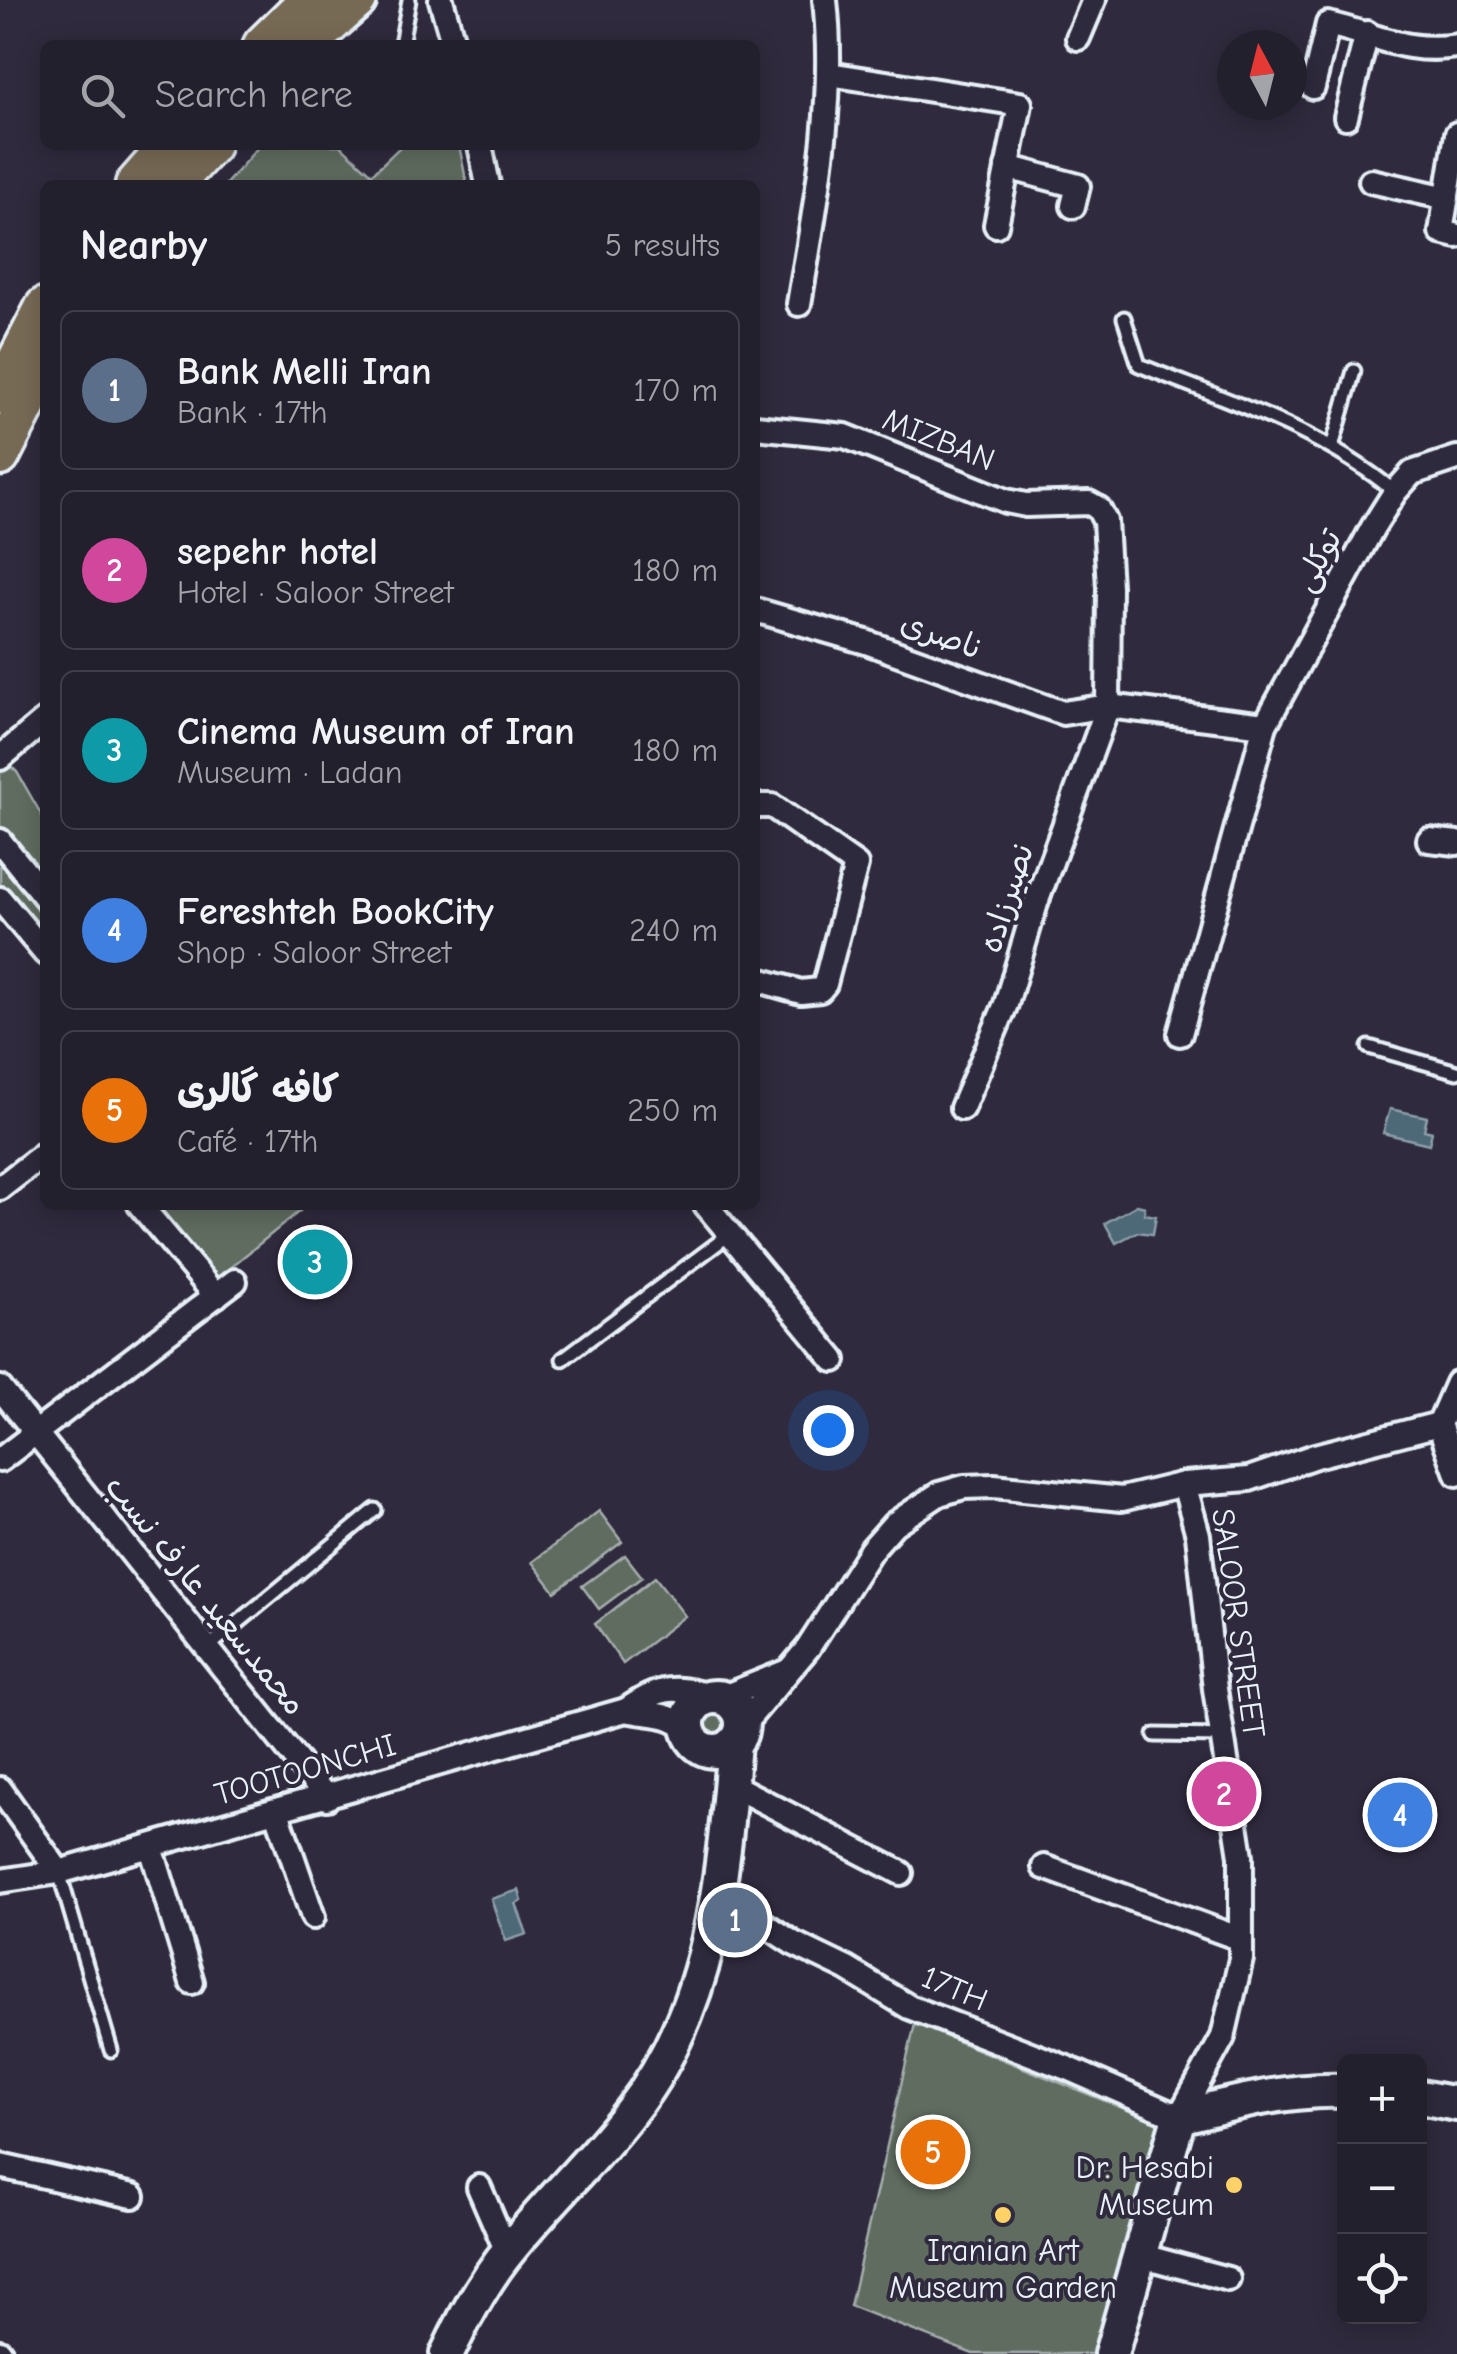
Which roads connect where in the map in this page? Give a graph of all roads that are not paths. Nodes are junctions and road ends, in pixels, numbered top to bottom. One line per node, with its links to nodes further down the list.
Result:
1 (309, 0): 9 (main road)
2 (358, 0): 10 (main road)
3 (409, 0): 11 (lane)
4 (441, 0): 12 (street)
5 (824, 0): 14 (street)
6 (1094, 0): 8 (street)
7 (1367, 33): 13 (street); 15 (street); 16 (street)
8 (1078, 38)
9 (268, 40)
10 (312, 40)
11 (402, 40)
12 (453, 40)
13 (1457, 46)
14 (830, 74): 21 (street); 30 (street)
15 (1313, 87)
16 (1346, 117)
17 (1456, 148): 26 (street)
18 (166, 150): 22 (main road)
19 (206, 150): 23 (main road)
20 (481, 150): 24 (street)
21 (1006, 167): 27 (street); 28 (street)
22 (140, 180)
23 (178, 180)
24 (487, 180)
25 (1370, 182): 26 (street)
26 (1447, 198): 29 (street)
27 (1072, 206)
28 (996, 226)
29 (1457, 236)
30 (799, 304)
31 (1124, 318): 36 (lane)
32 (40, 323): 34 (main road)
33 (1354, 371): 36 (lane)
34 (24, 374): 37 (main road)
35 (760, 428): 41 (street, MIZBAN)
36 (1332, 447): 39 (lane)
37 (0, 456)
38 (1457, 458): 39 (street, توکلی)
39 (1395, 492): 43 (street, توکلی)
40 (760, 611): 41 (street, ناصری)
41 (1108, 706): 43 (street, ناصری); 56 (street, نصیرزاده)
42 (40, 724): 44 (street)
43 (1265, 725): 53 (street, توکلی)
44 (0, 758)
45 (760, 806): 52 (street)
46 (0, 840): 49 (street)
47 (1429, 840): 48 (street)
48 (1457, 842)
49 (40, 891)
50 (0, 899): 51 (street)
51 (40, 947)
52 (760, 980)
53 (1180, 1034)
54 (1369, 1047): 55 (lane)
55 (1457, 1072)
56 (962, 1108)
57 (40, 1157): 58 (street)
58 (0, 1188)
59 (144, 1210): 63 (street)
60 (710, 1210): 61 (street)
61 (730, 1234): 64 (lane); 65 (street)
62 (235, 1281): 63 (street)
63 (216, 1296): 69 (street)
64 (562, 1359)
65 (834, 1360)
66 (1457, 1383): 68 (street)
67 (0, 1388): 69 (street, محمدسعید عارف نسب)
68 (1439, 1424): 71 (street); 72 (street)
69 (36, 1433): 70 (street); 74 (street, محمدسعید عارف نسب)
70 (0, 1460)
71 (1457, 1474)
72 (1184, 1484): 75 (street); 80 (street, SALOOR STREET)
73 (375, 1510): 74 (lane)
74 (206, 1649): 84 (street, محمدسعید عارف نسب)
75 (791, 1670): 76 (street); 78 (street)
76 (716, 1698): 77 (street, TOOTOONCHI); 78 (street); 81 (street)
77 (626, 1710): 81 (street); 84 (street, TOOTOONCHI)
78 (738, 1734): 81 (street); 82 (street)
79 (1155, 1735): 80 (lane)
80 (1222, 1736): 94 (street, SALOOR STREET)
81 (693, 1737): 86 (street)
82 (730, 1784): 86 (street); 90 (street)
83 (0, 1789): 89 (street)
84 (326, 1798): 85 (street, TOOTOONCHI)
85 (278, 1812): 87 (street, TOOTOONCHI); 93 (street)
86 (726, 1830): 92 (street)
87 (150, 1847): 89 (street, TOOTOONCHI); 95 (street)
88 (1044, 1867): 94 (street)
89 (59, 1872): 91 (street, TOOTOONCHI); 96 (lane)
90 (902, 1874)
91 (0, 1880)
92 (719, 1894): 100 (street, 17TH); 104 (street)
93 (313, 1917)
94 (1241, 1939): 100 (street, SALOOR STREET)
95 (192, 1982)
96 (111, 2050)
97 (1337, 2091): 100 (street)
98 (1427, 2098): 99 (street)
99 (1457, 2104)
100 (1179, 2117): 105 (street)
101 (0, 2166): 103 (street)
102 (479, 2187): 104 (street)
103 (133, 2196)
104 (507, 2252): 107 (street)
105 (1139, 2255): 106 (street); 108 (street)
106 (1228, 2280)
107 (447, 2354)
108 (1111, 2354)

